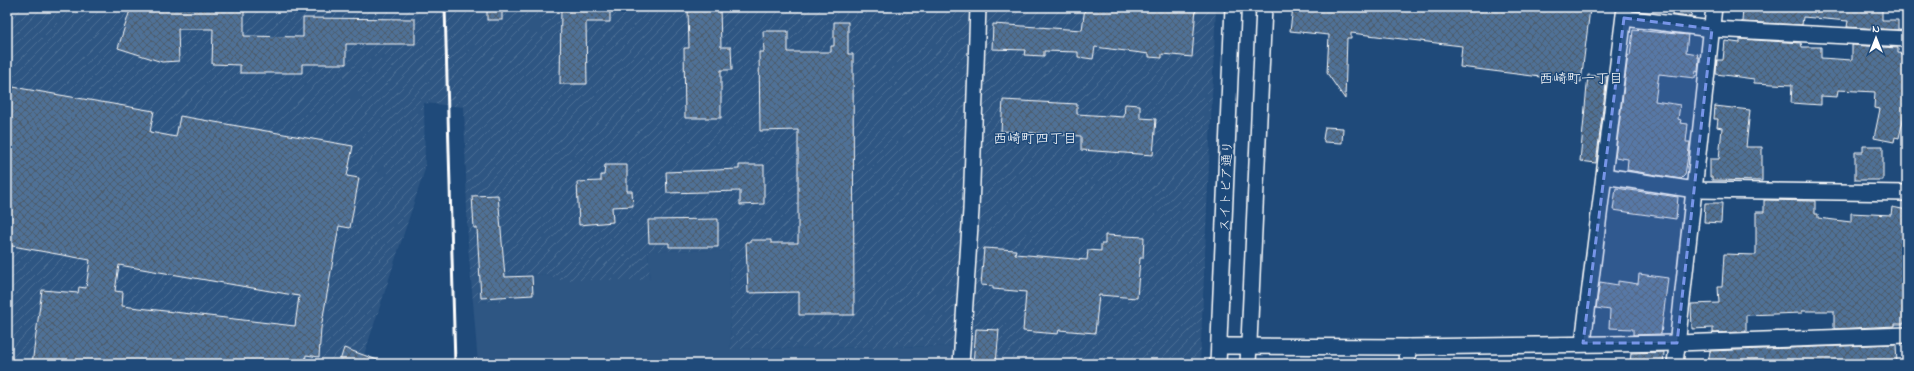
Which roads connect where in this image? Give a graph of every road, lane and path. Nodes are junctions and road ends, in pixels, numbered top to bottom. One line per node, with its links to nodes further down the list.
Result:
1 (978, 7): 17 (street)
2 (1233, 7): 14 (street, スイトピア通り)
3 (1264, 7): 15 (street)
4 (1714, 7): 6 (street)
5 (1625, 13): 6 (street); 8 (street)
6 (1712, 29): 7 (street); 9 (street)
7 (1907, 39)
8 (1604, 176): 9 (street); 12 (street)
9 (1695, 190): 10 (street); 13 (street)
10 (1907, 193)
11 (1907, 335): 13 (street)
12 (1583, 343): 13 (street); 16 (street)
13 (1677, 343): 21 (street)
14 (1219, 346): 15 (street); 18 (street, スイトピア通り)
15 (1248, 346): 16 (street); 19 (street)
16 (1408, 347): 20 (street)
17 (961, 364)
18 (1218, 364)
19 (1248, 364)
20 (1407, 364)
21 (1675, 364)

